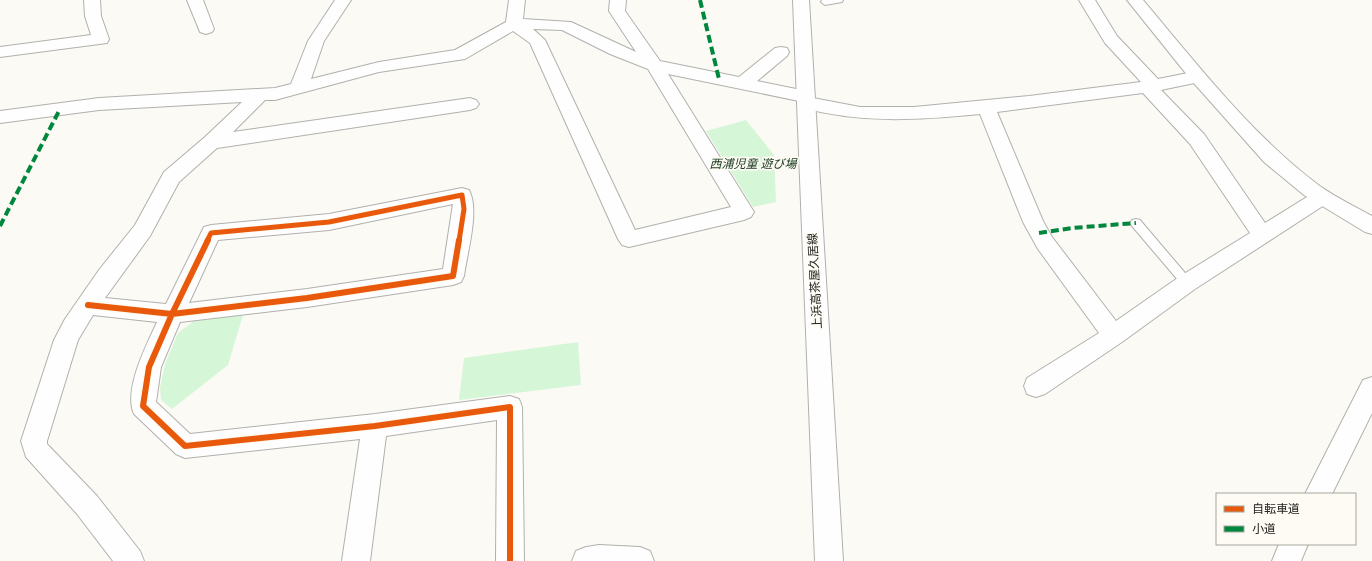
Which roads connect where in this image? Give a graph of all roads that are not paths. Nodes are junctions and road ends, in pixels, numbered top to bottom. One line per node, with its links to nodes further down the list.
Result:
1 (109, 0): 10 (street)
2 (196, 0): 13 (street)
3 (343, 0): 19 (street)
4 (517, 0): 12 (street)
5 (618, 0): 16 (street)
6 (802, 0): 22 (street, 上浜高茶屋久居線)
7 (839, 0): 11 (lane)
8 (1087, 0): 20 (street)
9 (1135, 0): 17 (street)
10 (92, 2): 14 (street)
11 (825, 2)
12 (514, 24): 16 (street); 16 (street); 19 (street)
13 (206, 29)
14 (0, 52)
15 (781, 52): 18 (street)
16 (653, 65): 18 (street)
17 (1198, 77): 20 (street); 27 (street)
18 (742, 84): 22 (street)
19 (299, 87): 21 (street)
20 (1152, 87): 24 (street); 30 (street)
21 (259, 96): 25 (street); 26 (street)
22 (805, 99): 24 (street); 45 (street, 上浜高茶屋久居線)
23 (470, 104): 26 (street)
24 (986, 107): 34 (street)
25 (0, 117)
26 (212, 142): 32 (street)
27 (1322, 197): 29 (street); 30 (street)
28 (1136, 223): 31 (lane)
29 (1372, 226)
30 (1263, 236): 31 (street)
31 (1187, 283): 34 (street)
32 (88, 305): 33 (street); 41 (street)
33 (172, 314): 33 (street); 37 (street)
34 (1114, 335): 35 (street)
35 (1036, 386)
36 (1372, 388): 38 (street)
37 (375, 426): 42 (street); 43 (street)
38 (1319, 493)
39 (1294, 545): 46 (street)
40 (594, 560): 44 (street)
41 (130, 561)
42 (356, 561)
43 (510, 561)
44 (640, 561)
45 (829, 561)
46 (1286, 561)

